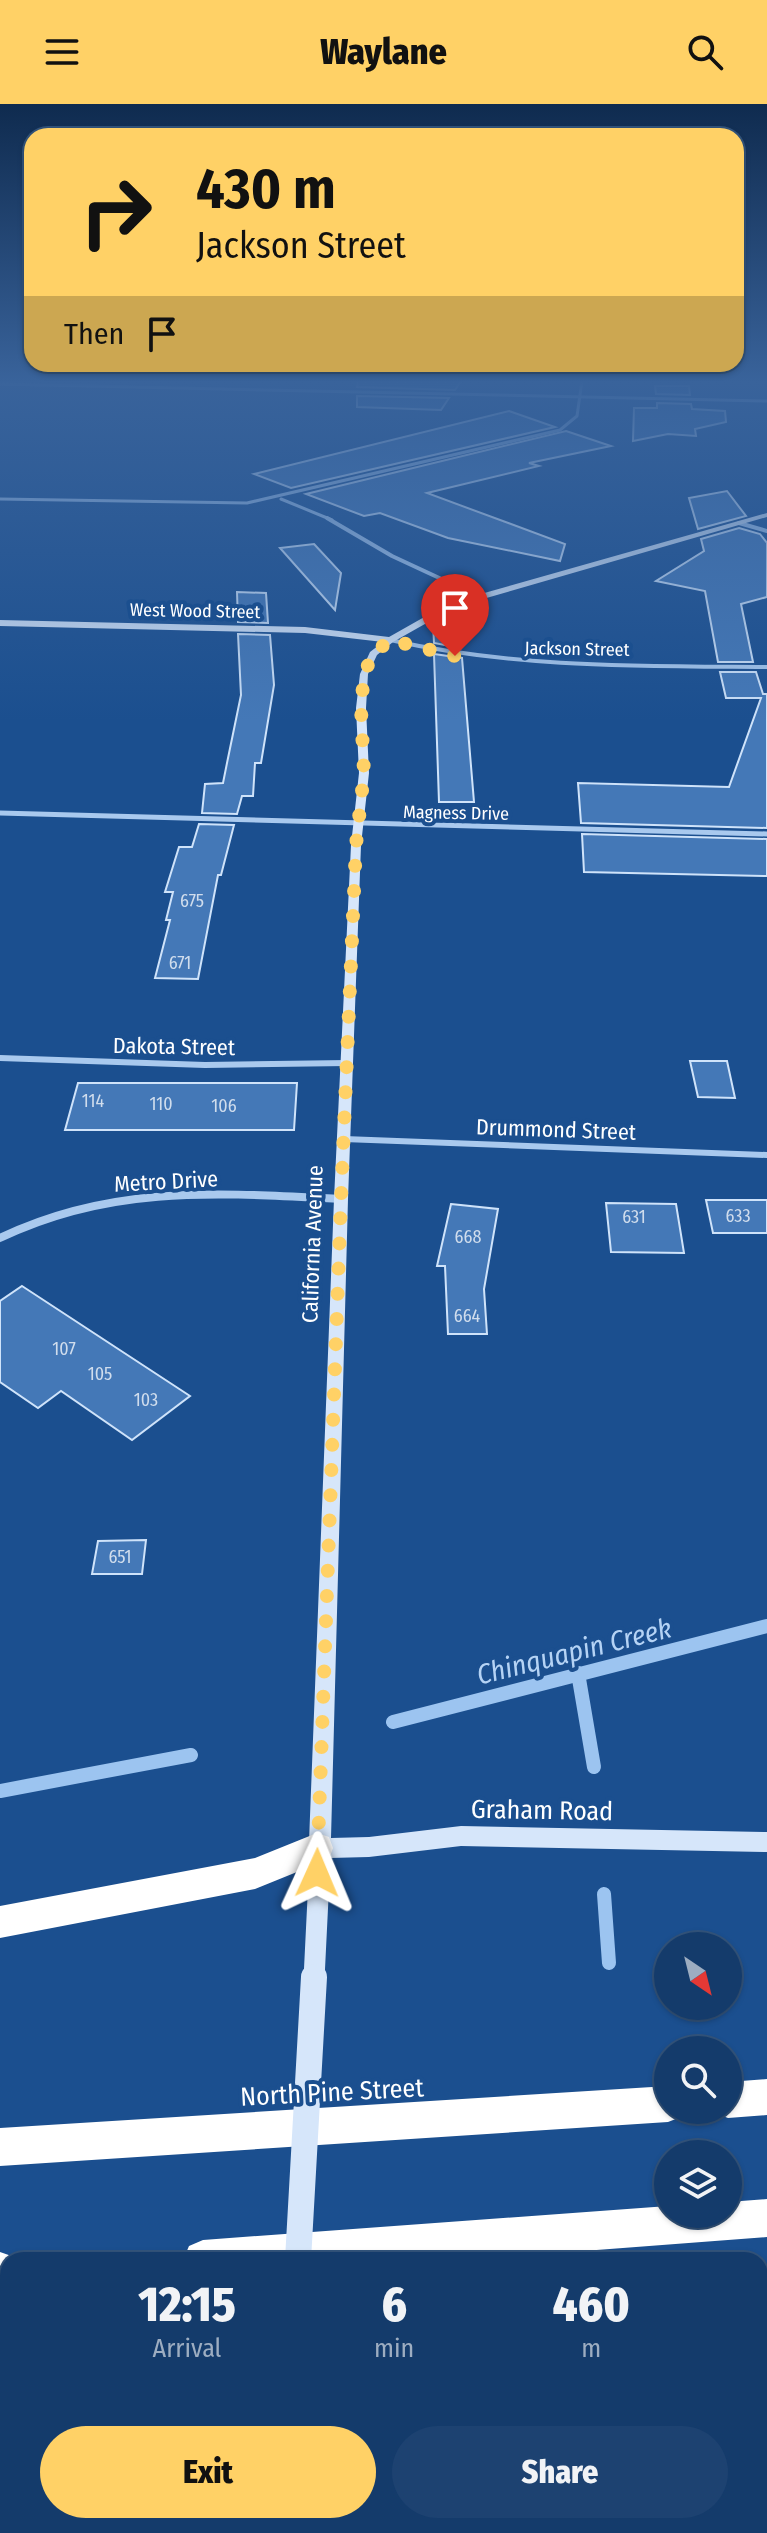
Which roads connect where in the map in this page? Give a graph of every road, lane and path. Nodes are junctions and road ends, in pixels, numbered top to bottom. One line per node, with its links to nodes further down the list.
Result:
1 (295, 494): 2 (street)
2 (280, 498): 3 (street); 7 (street)
3 (0, 499)
4 (767, 515): 5 (main road, California Avenue)
5 (739, 523): 6 (street); 7 (main road, California Avenue)
6 (767, 531)
7 (478, 596): 9 (main road, California Avenue)
8 (0, 623): 9 (main road, West Wood Street)
9 (390, 640): 10 (street, Jackson Street); 12 (main road, California Avenue)
10 (767, 667)
11 (0, 813): 12 (street, Magness Drive)
12 (360, 826): 13 (street, Magness Drive); 15 (main road, California Avenue)
13 (767, 834)
14 (0, 1058): 15 (street, Dakota Street)
15 (348, 1063): 16 (main road, California Avenue)
16 (344, 1139): 17 (street, Drummond Street); 18 (main road, California Avenue)
17 (767, 1155)
18 (341, 1199): 19 (street, Metro Drive); 21 (main road, California Avenue)
19 (0, 1238)
20 (767, 1842): 21 (main road, Graham Road)
21 (317, 1848): 22 (highway); 28 (main road, California Avenue, bridge)
22 (0, 1922)
23 (767, 2097): 24 (highway)
24 (742, 2099)
25 (654, 2105): 26 (highway, North Pine Street)
26 (0, 2147)
27 (767, 2218): 29 (highway)
28 (298, 2252)
29 (310, 2252)

